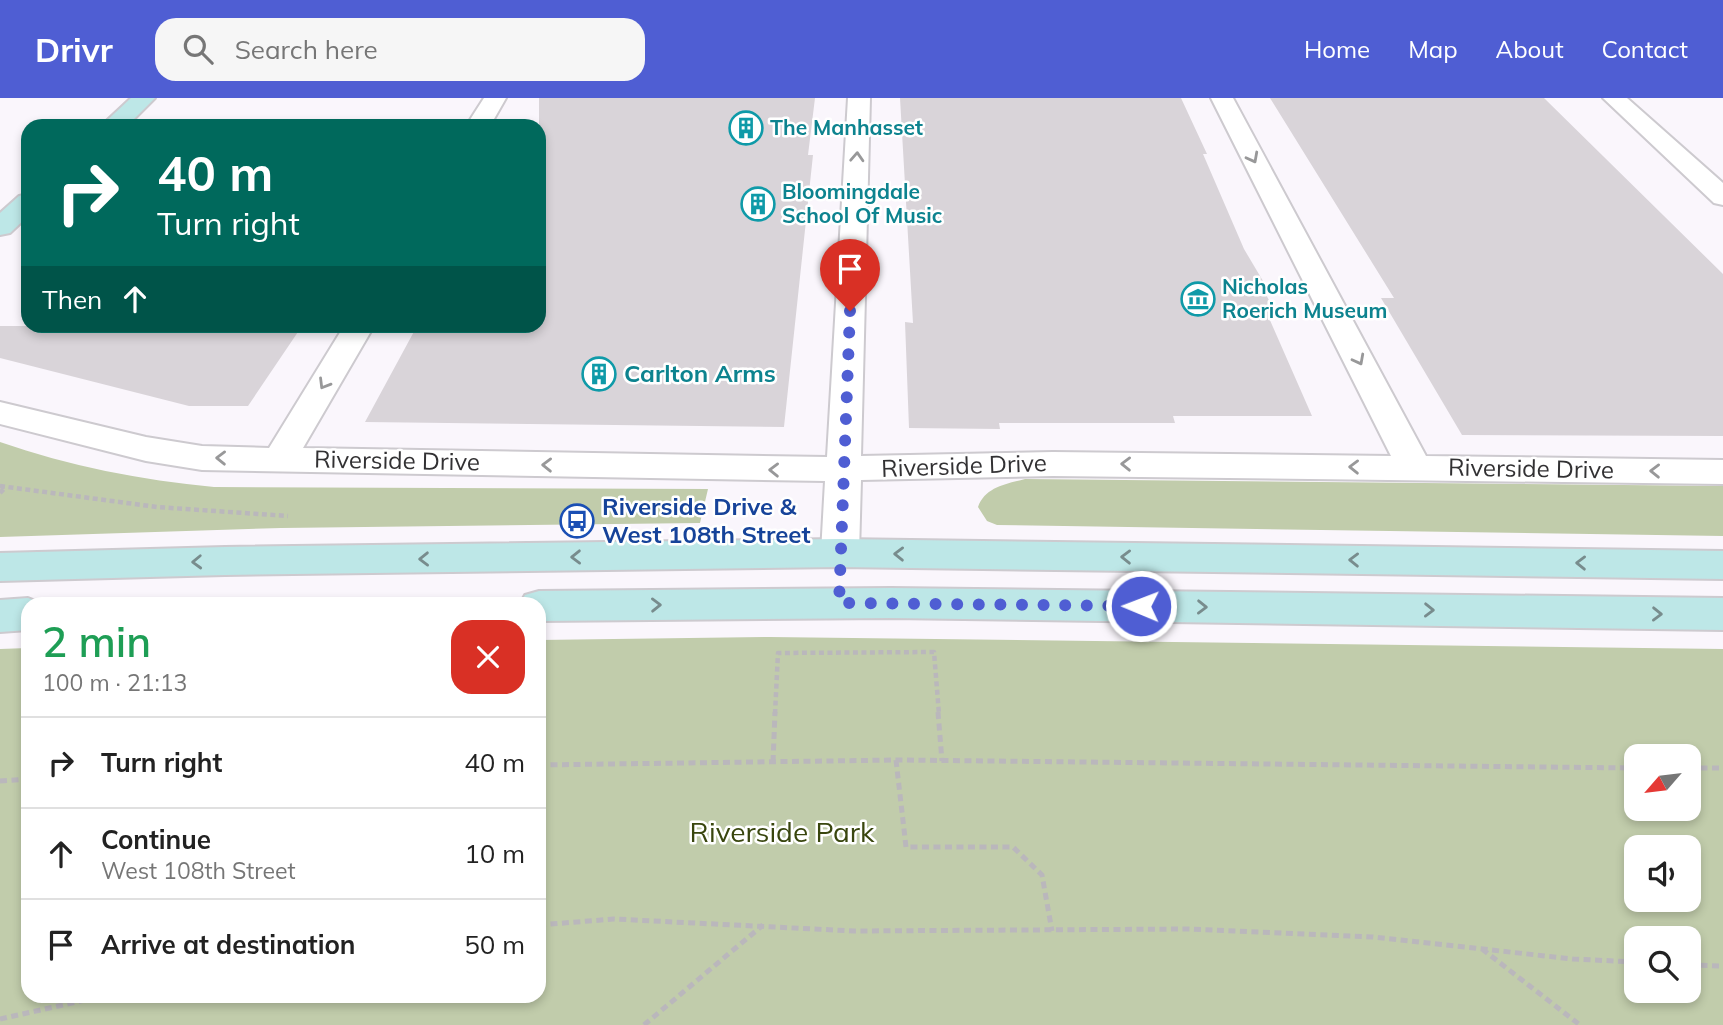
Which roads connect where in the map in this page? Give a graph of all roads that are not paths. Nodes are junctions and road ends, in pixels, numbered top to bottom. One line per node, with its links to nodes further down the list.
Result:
1 (144, 98): 6 (main road)
2 (495, 98): 7 (street)
3 (859, 98): 15 (street, one-way to 3)
4 (1222, 98): 14 (street, one-way to 14)
5 (1614, 98): 8 (street)
6 (121, 119)
7 (482, 119)
8 (1723, 197)
9 (21, 208): 10 (main road)
10 (0, 227)
11 (355, 333): 13 (street, one-way to 13)
12 (0, 413): 13 (street, Riverside Drive, one-way to 12)
13 (279, 459): 15 (street, Riverside Drive, one-way to 13)
14 (1415, 468): 15 (street, Riverside Drive, one-way to 15); 16 (street, Riverside Drive, one-way to 14)
15 (842, 470): 17 (street)
16 (1723, 472)
17 (840, 554): 18 (main road, one-way to 17); 19 (main road, one-way to 19); 20 (main road)
18 (1723, 565)
19 (0, 567)
20 (839, 603): 21 (main road, one-way to 20); 23 (main road, one-way to 23)
21 (546, 606)
22 (21, 614): 24 (main road)
23 (1723, 614)
24 (0, 615)

